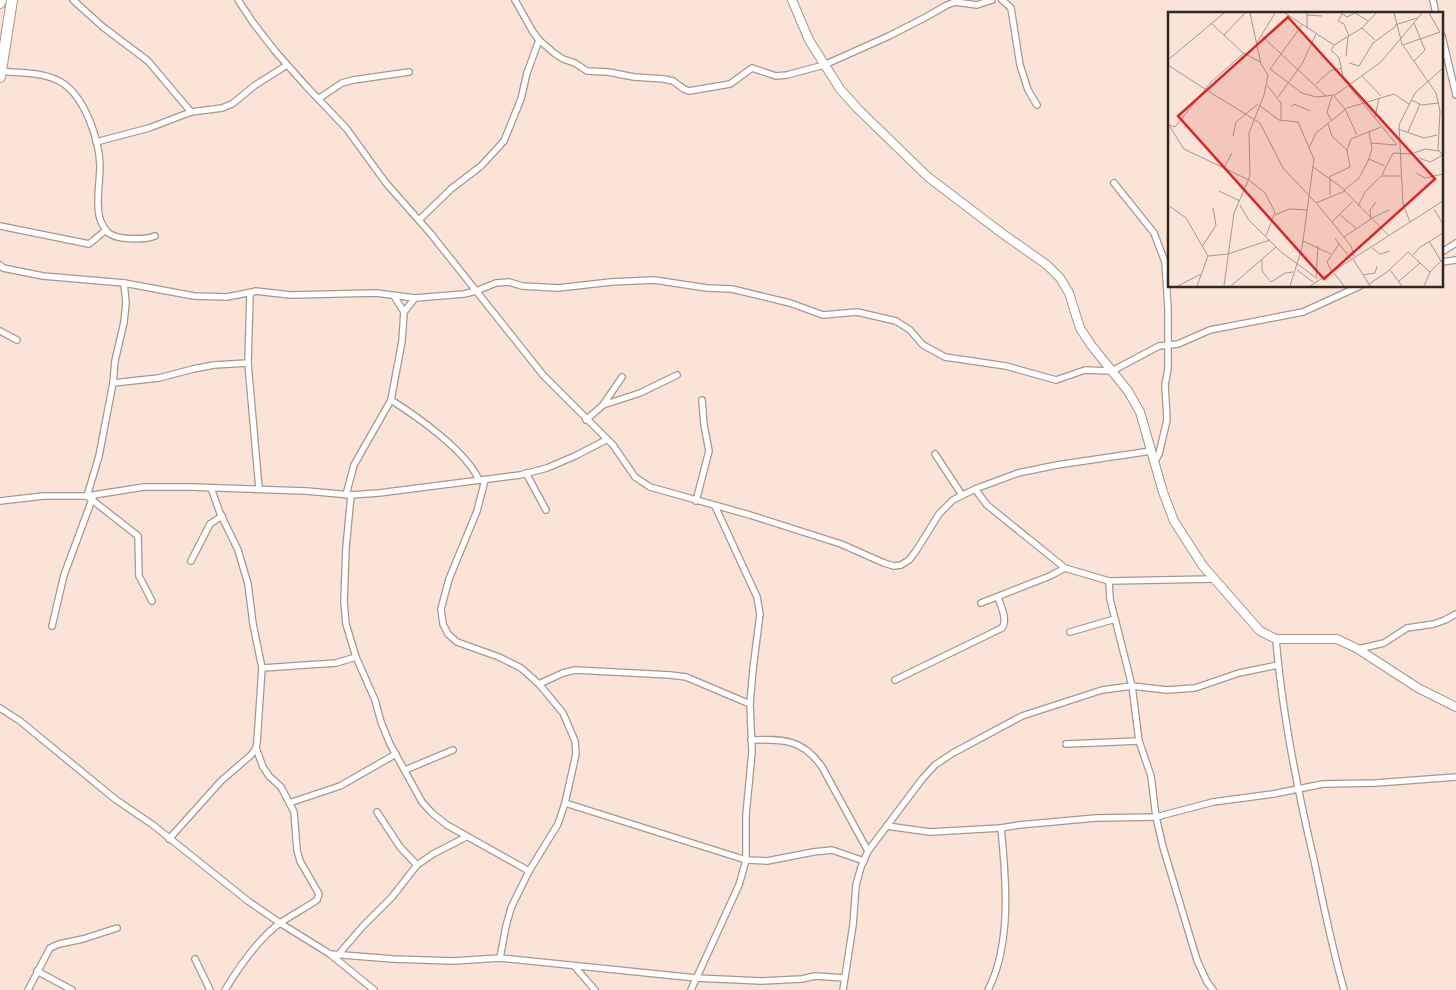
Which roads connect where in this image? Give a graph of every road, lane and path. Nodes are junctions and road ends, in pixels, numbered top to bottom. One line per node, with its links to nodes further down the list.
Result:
1 (12, 0): 13 (highway)
2 (73, 0): 17 (street)
3 (238, 0): 10 (street)
4 (515, 0): 8 (street)
5 (792, 0): 11 (street)
6 (992, 0): 11 (street)
7 (1002, 0): 16 (street)
8 (539, 40): 11 (street); 20 (street)
9 (1444, 44): 14 (street)
10 (287, 65): 15 (street); 17 (street)
11 (824, 65): 38 (street)
12 (409, 72): 15 (street)
13 (0, 74): 18 (street)
14 (1456, 95)
15 (318, 99): 20 (street)
16 (1037, 105)
17 (191, 112): 18 (street)
18 (96, 142): 22 (street)
19 (1114, 183): 36 (street)
20 (419, 220): 30 (street)
21 (0, 226): 22 (street)
22 (106, 230): 23 (street)
23 (155, 236)
24 (1456, 243): 25 (street)
25 (1444, 251)
26 (0, 265): 27 (street)
27 (124, 283): 29 (street); 41 (street)
28 (1356, 288): 36 (street)
29 (255, 291): 31 (street); 37 (street)
30 (476, 291): 32 (street); 38 (street); 45 (street)
31 (394, 296): 32 (street); 33 (street)
32 (415, 298): 33 (street)
33 (404, 312): 42 (street)
34 (0, 331): 35 (street)
35 (17, 340)
36 (1168, 344): 38 (street); 49 (street)
37 (248, 363): 41 (street); 53 (street)
38 (1112, 371): 47 (street)
39 (622, 376): 44 (street)
40 (677, 376): 44 (street)
41 (113, 382): 57 (street)
42 (391, 400): 51 (street); 55 (street)
43 (702, 400): 58 (street)
44 (602, 405): 45 (street)
45 (586, 420): 46 (street)
46 (606, 440): 50 (street); 58 (street)
47 (1151, 451): 49 (street); 54 (street)
48 (935, 454): 56 (street)
49 (1154, 463): 65 (street)
50 (526, 473): 51 (street); 61 (street)
51 (482, 480): 55 (street); 80 (street)
52 (211, 488): 53 (street); 57 (street); 62 (street)
53 (259, 489): 55 (street)
54 (975, 489): 56 (street); 64 (street)
55 (348, 495): 76 (street)
56 (962, 495): 60 (street)
57 (91, 496): 59 (street); 68 (street); 72 (street)
58 (696, 501): 60 (street)
59 (0, 502)
60 (715, 506): 82 (street)
61 (546, 510)
62 (222, 516): 63 (street); 78 (street)
63 (191, 561)
64 (1065, 568): 66 (street); 67 (street)
65 (1213, 579): 66 (street); 74 (street)
66 (1110, 581): 71 (street)
67 (998, 597): 69 (street); 79 (street)
68 (152, 601)
69 (981, 603)
70 (1455, 613): 75 (street)
71 (1114, 619): 73 (street); 81 (street)
72 (52, 626)
73 (1070, 632)
74 (1276, 639): 75 (street); 77 (street)
75 (1358, 649): 83 (street)
76 (356, 657): 78 (street); 90 (street)
77 (1278, 665): 81 (street); 93 (street)
78 (262, 668): 88 (street)
79 (895, 680)
80 (539, 684): 82 (street); 95 (street)
81 (1132, 686): 86 (street); 98 (street)
82 (750, 704): 85 (street)
83 (1456, 706)
84 (0, 708): 101 (street)
85 (751, 740): 102 (street); 103 (street)
86 (1139, 741): 87 (street); 97 (street)
87 (1066, 744)
88 (256, 748): 94 (street); 101 (street)
89 (453, 750): 91 (street)
90 (396, 754): 91 (street); 94 (street)
91 (405, 770): 100 (street)
92 (1456, 777): 93 (street)
93 (1297, 788): 97 (street); 127 (street)
94 (289, 803): 107 (street)
95 (565, 803): 103 (street); 106 (street)
96 (376, 812): 105 (street)
97 (1156, 817): 99 (street); 126 (street)
98 (887, 826): 99 (street); 102 (street)
99 (1001, 828): 125 (street)
100 (466, 836): 105 (street); 106 (street)
101 (169, 839): 107 (street)
102 (868, 851): 104 (street)
103 (746, 860): 104 (street); 115 (street)
104 (864, 861): 116 (street)
105 (417, 865): 110 (street)
106 (529, 871): 111 (street)
107 (280, 923): 109 (street); 120 (street)
108 (117, 928): 114 (street)
109 (330, 954): 110 (street); 121 (street)
110 (338, 955): 111 (street)
111 (500, 958): 113 (street)
112 (195, 959): 119 (street)
113 (575, 967): 115 (street); 122 (street)
114 (37, 971): 117 (street); 118 (street)
115 (696, 978): 116 (street); 123 (street)
116 (844, 978): 124 (street)
117 (28, 990)
118 (72, 990)
119 (210, 990)
120 (225, 990)
121 (374, 990)
122 (595, 990)
123 (691, 990)
124 (843, 990)
125 (988, 990)
126 (1213, 990)
127 (1344, 990)

